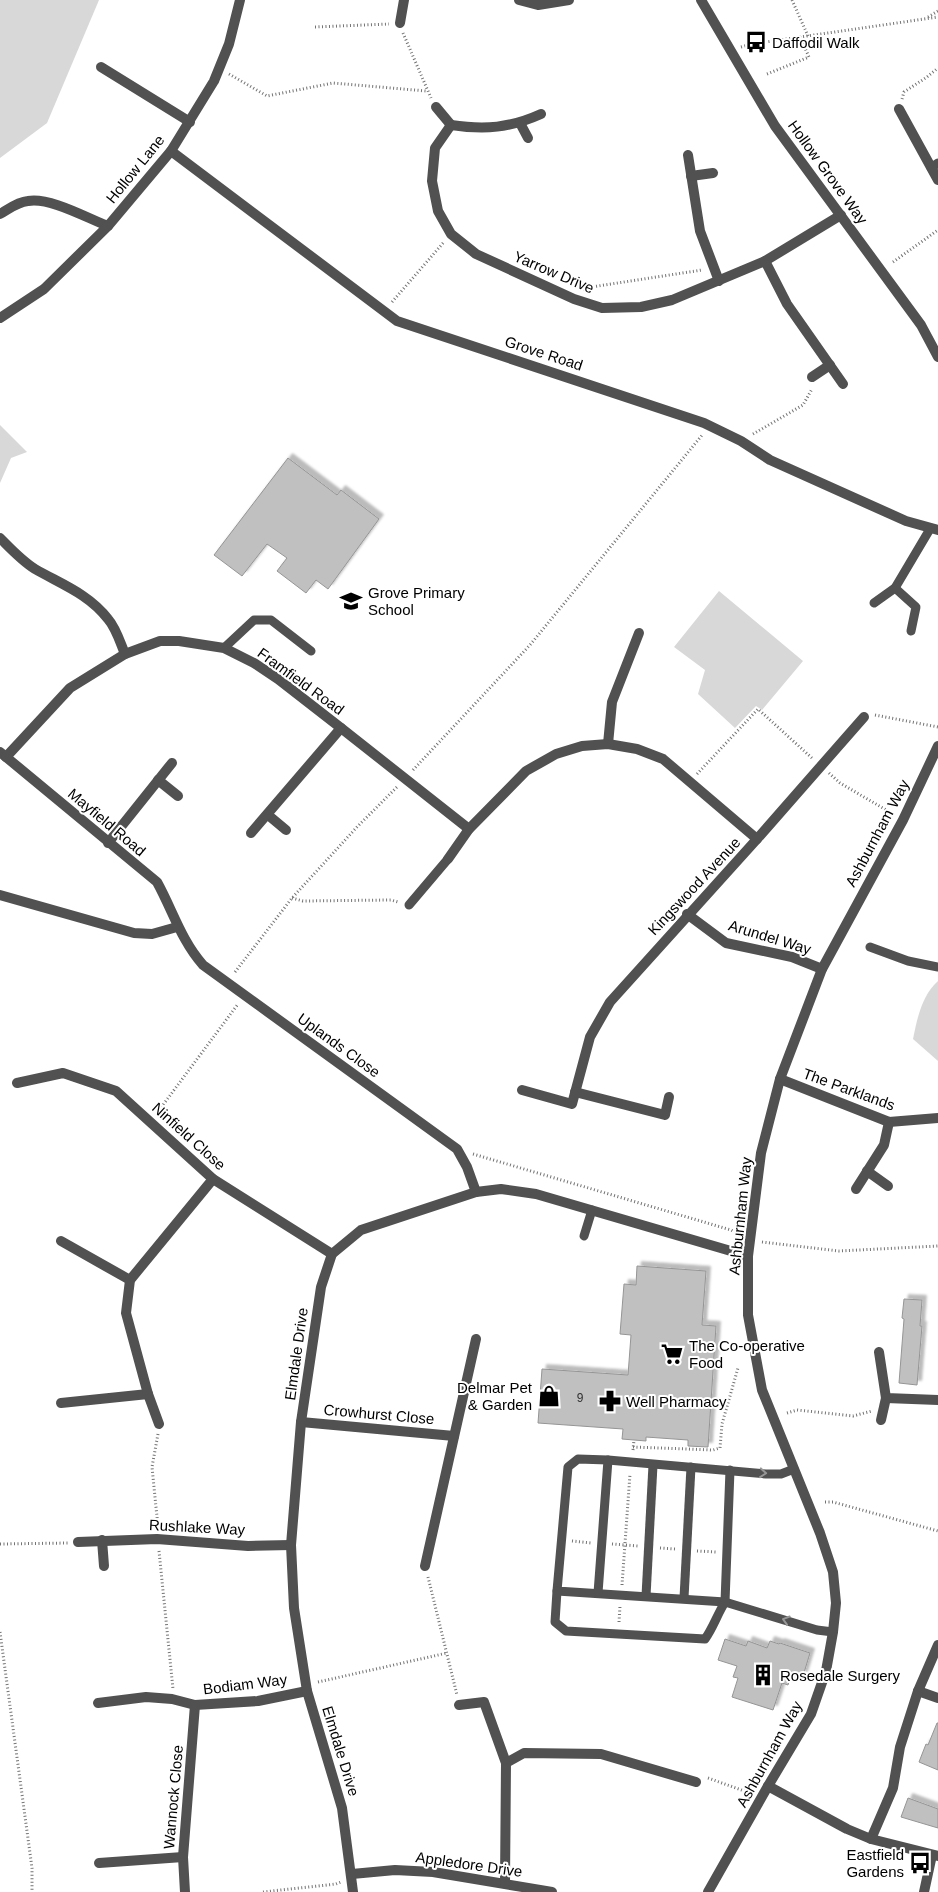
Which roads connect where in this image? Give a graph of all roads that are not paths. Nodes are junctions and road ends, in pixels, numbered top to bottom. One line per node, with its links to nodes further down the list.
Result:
1 (240, 0): 11 (street, Hollow Lane)
2 (404, 0): 6 (street)
3 (519, 0): 5 (street)
4 (701, 0): 22 (street, Hollow Grove Way)
5 (563, 1)
6 (400, 23)
7 (101, 67): 11 (street)
8 (436, 107): 13 (street)
9 (899, 109): 17 (street)
10 (541, 114): 12 (street)
11 (190, 122): 15 (street, Hollow Lane)
12 (520, 124): 13 (street); 14 (street)
13 (451, 125): 25 (street, Yarrow Drive)
14 (528, 138)
15 (172, 151): 23 (street, Hollow Lane); 31 (street, Grove Road)
16 (688, 155): 19 (street)
17 (935, 166): 20 (street)
18 (713, 172): 19 (street)
19 (691, 176): 25 (street)
20 (938, 180)
21 (0, 214): 23 (street)
22 (841, 215): 24 (street, Yarrow Drive); 27 (street, Hollow Grove Way)
23 (108, 226): 26 (street, Hollow Lane)
24 (765, 261): 25 (street, Yarrow Drive); 28 (street)
25 (719, 282)
26 (0, 318)
27 (938, 357)
28 (830, 365): 29 (street); 30 (street)
29 (812, 377)
30 (843, 384)
31 (934, 530): 33 (lane)
32 (0, 538): 39 (street)
33 (895, 588): 34 (lane); 35 (lane)
34 (874, 603)
35 (911, 632)
36 (639, 634): 42 (street)
37 (224, 648): 38 (lane); 39 (street, Framfield Road); 41 (street, Framfield Road)
38 (311, 652)
39 (125, 654): 44 (street, Framfield Road)
40 (864, 717): 52 (street, Kingswood Avenue)
41 (341, 728): 48 (street); 49 (street, Framfield Road)
42 (608, 744): 49 (street); 52 (street)
43 (938, 746): 61 (street, Ashburnham Way)
44 (3, 754): 53 (street, Mayfield Road)
45 (172, 763): 46 (street)
46 (158, 780): 47 (street); 53 (street)
47 (178, 796)
48 (268, 815): 50 (street); 51 (street)
49 (469, 829): 54 (street)
50 (286, 830)
51 (251, 833)
52 (757, 839): 57 (street, Kingswood Avenue)
53 (108, 843): 58 (street, Mayfield Road)
54 (448, 859): 56 (lane)
55 (0, 895): 58 (street)
56 (409, 905)
57 (687, 914): 61 (street, Arundel Way); 65 (street, Kingswood Avenue)
58 (178, 927): 73 (street, Uplands Close)
59 (870, 947): 60 (lane)
60 (938, 967)
61 (822, 969): 62 (street, Ashburnham Way)
62 (780, 1079): 68 (street, The Parklands); 78 (street, Ashburnham Way)
63 (17, 1083): 70 (street, Ninfield Close)
64 (522, 1090): 65 (street)
65 (575, 1092): 66 (street)
66 (669, 1097)
67 (938, 1118): 68 (street, The Parklands)
68 (889, 1122): 69 (street)
69 (867, 1171): 71 (street); 72 (street)
70 (213, 1179): 77 (street, Ninfield Close); 79 (street)
71 (888, 1186)
72 (856, 1188)
73 (476, 1192): 74 (street); 77 (street)
74 (592, 1210): 75 (lane); 78 (street)
75 (584, 1236)
76 (62, 1241): 79 (street)
77 (332, 1254): 87 (street, Elmdale Drive)
78 (748, 1256): 93 (street, Ashburnham Way)
79 (130, 1280): 82 (street)
80 (476, 1339): 89 (street, Crowhurst Close)
81 (879, 1352): 84 (street)
82 (148, 1394): 85 (street); 88 (street)
83 (938, 1400): 84 (street)
84 (885, 1402): 86 (street)
85 (61, 1403)
86 (881, 1420)
87 (301, 1422): 89 (street, Crowhurst Close); 97 (street, Elmdale Drive)
88 (159, 1424)
89 (454, 1436): 99 (street, Crowhurst Close)
90 (608, 1460): 91 (lane); 100 (lane); 101 (lane)
91 (653, 1465): 92 (lane); 102 (lane)
92 (691, 1467): 94 (lane); 103 (lane)
93 (794, 1468): 94 (lane, one-way to 93); 105 (street, Ashburnham Way)
94 (730, 1470): 104 (lane)
95 (102, 1540): 96 (street, Rushlake Way); 97 (street, Rushlake Way); 98 (street)
96 (78, 1542)
97 (291, 1545): 107 (street, Elmdale Drive)
98 (104, 1566)
99 (425, 1566)
100 (557, 1591): 101 (lane); 104 (lane)
101 (598, 1593): 102 (lane)
102 (646, 1596): 103 (lane)
103 (684, 1598): 104 (lane)
104 (724, 1602): 105 (lane, one-way to 104)
105 (833, 1632): 115 (street, Ashburnham Way)
106 (938, 1645): 108 (street)
107 (307, 1691): 111 (street, Bodiam Way); 120 (street, Elmdale Drive)
108 (918, 1691): 109 (street); 116 (street)
109 (938, 1698)
110 (98, 1702): 111 (street, Bodiam Way)
111 (195, 1705): 118 (street, Wannock Close)
112 (459, 1705): 113 (street)
113 (506, 1763): 114 (street); 121 (street)
114 (696, 1782)
115 (768, 1786): 116 (street); 125 (street, Ashburnham Way)
116 (871, 1839): 117 (street)
117 (935, 1855): 126 (street)
118 (183, 1857): 119 (street); 122 (street, Wannock Close)
119 (99, 1863)
120 (352, 1874): 121 (street, Appledore Drive); 123 (street, Elmdale Drive)
121 (505, 1883): 124 (street, Appledore Drive)
122 (185, 1892)
123 (353, 1892)
124 (552, 1892)
125 (708, 1892)
126 (924, 1892)

